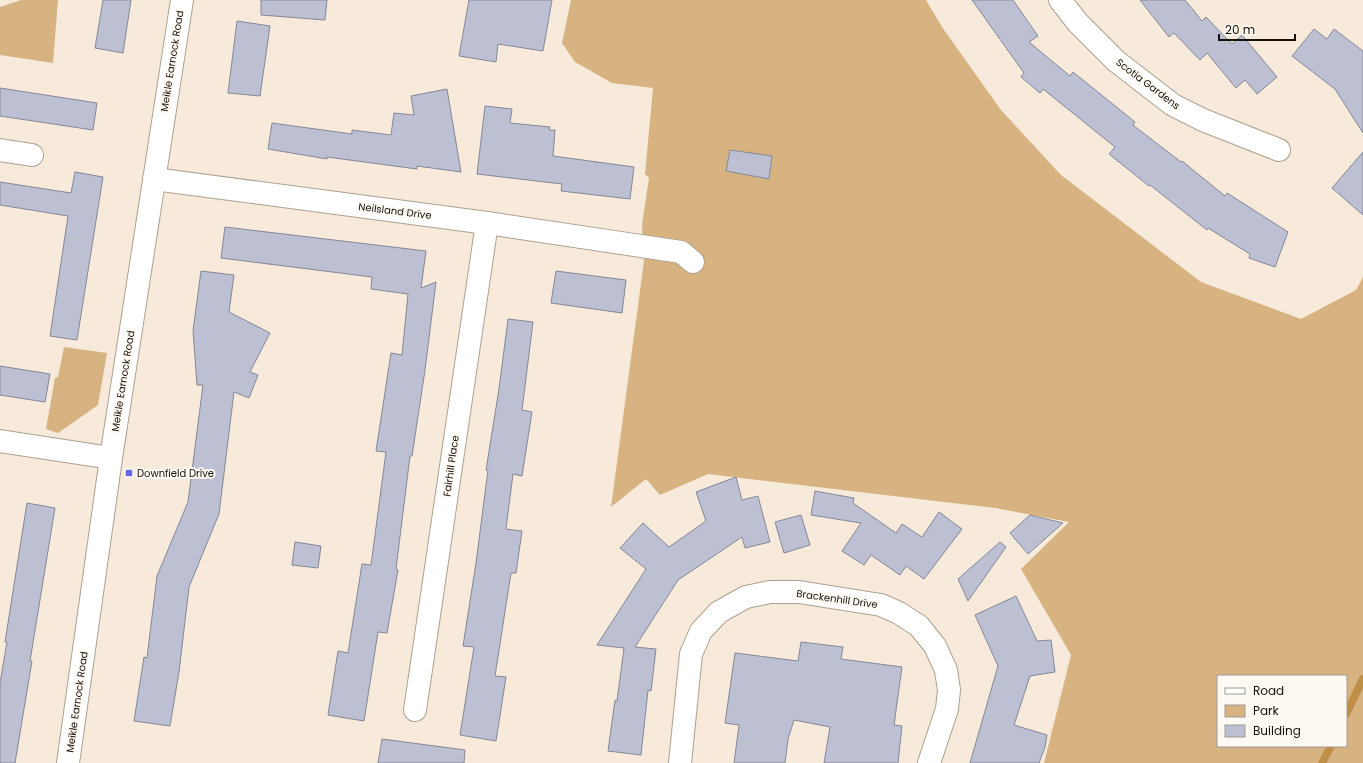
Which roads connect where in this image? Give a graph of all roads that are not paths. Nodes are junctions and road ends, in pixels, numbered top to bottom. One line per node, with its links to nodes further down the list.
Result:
1 (182, 0): 6 (street, Meikle Earnock Road)
2 (1060, 0): 4 (street, Scotia Gardens)
3 (0, 150): 5 (street)
4 (1278, 150)
5 (32, 155)
6 (154, 179): 7 (street, Neilsland Drive); 10 (street, Meikle Earnock Road)
7 (487, 223): 8 (street, Neilsland Drive); 11 (street, Fairhill Place)
8 (694, 262)
9 (0, 441): 10 (street)
10 (111, 458): 12 (street, Meikle Earnock Road)
11 (415, 710)
12 (68, 763)
13 (680, 763): 14 (street, Brackenhill Drive)
14 (929, 763)

